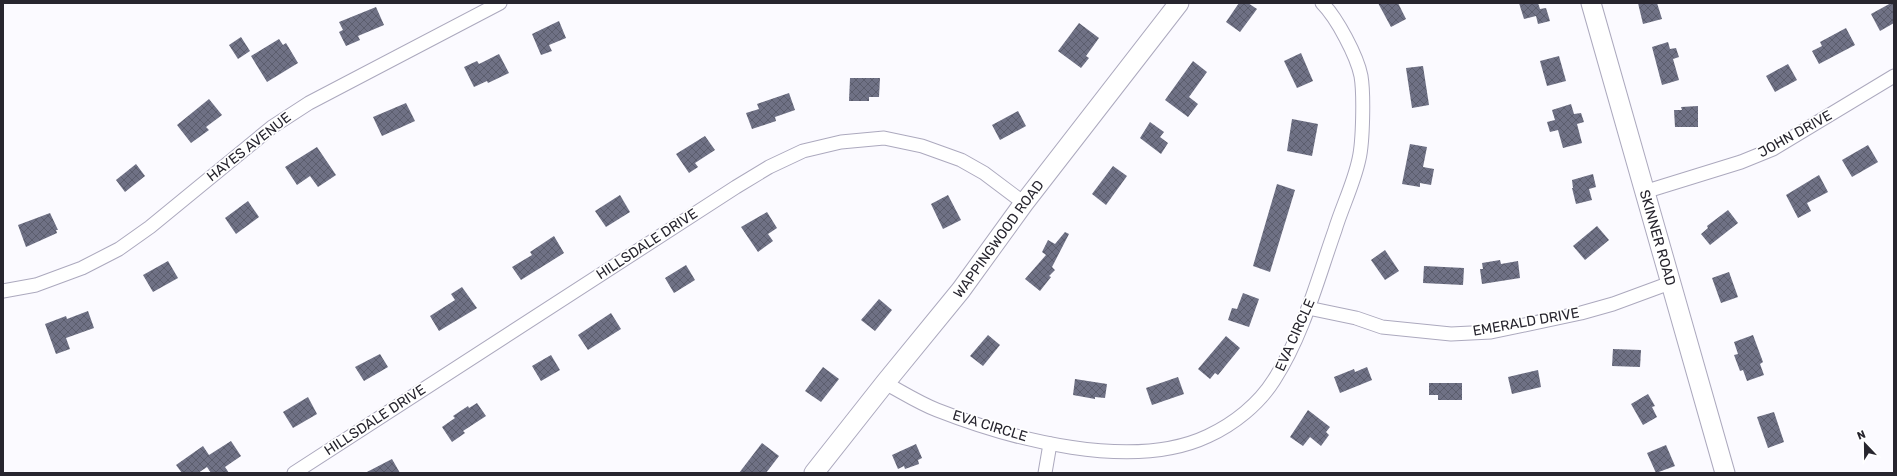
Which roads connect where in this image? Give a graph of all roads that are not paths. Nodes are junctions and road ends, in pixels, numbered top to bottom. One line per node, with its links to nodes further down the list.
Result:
1 (500, 3): 9 (street, HAYES AVENUE)
2 (1179, 3): 7 (main road, WAPPINGWOOD ROAD)
3 (1322, 3): 10 (street, EVA CIRCLE)
4 (1591, 3): 6 (main road, SKINNER ROAD)
5 (1894, 76): 6 (street, JOHN DRIVE)
6 (1644, 192): 8 (main road, SKINNER ROAD)
7 (1024, 203): 11 (main road, WAPPINGWOOD ROAD); 13 (street, HILLSDALE DRIVE)
8 (1670, 282): 10 (street, EMERALD DRIVE); 16 (main road, SKINNER ROAD)
9 (3, 291)
10 (1308, 308): 12 (street, EVA CIRCLE)
11 (885, 383): 12 (street, EVA CIRCLE); 14 (main road, WAPPINGWOOD ROAD)
12 (1050, 444): 15 (street)
13 (294, 473)
14 (814, 473)
15 (1045, 473)
16 (1725, 473)

